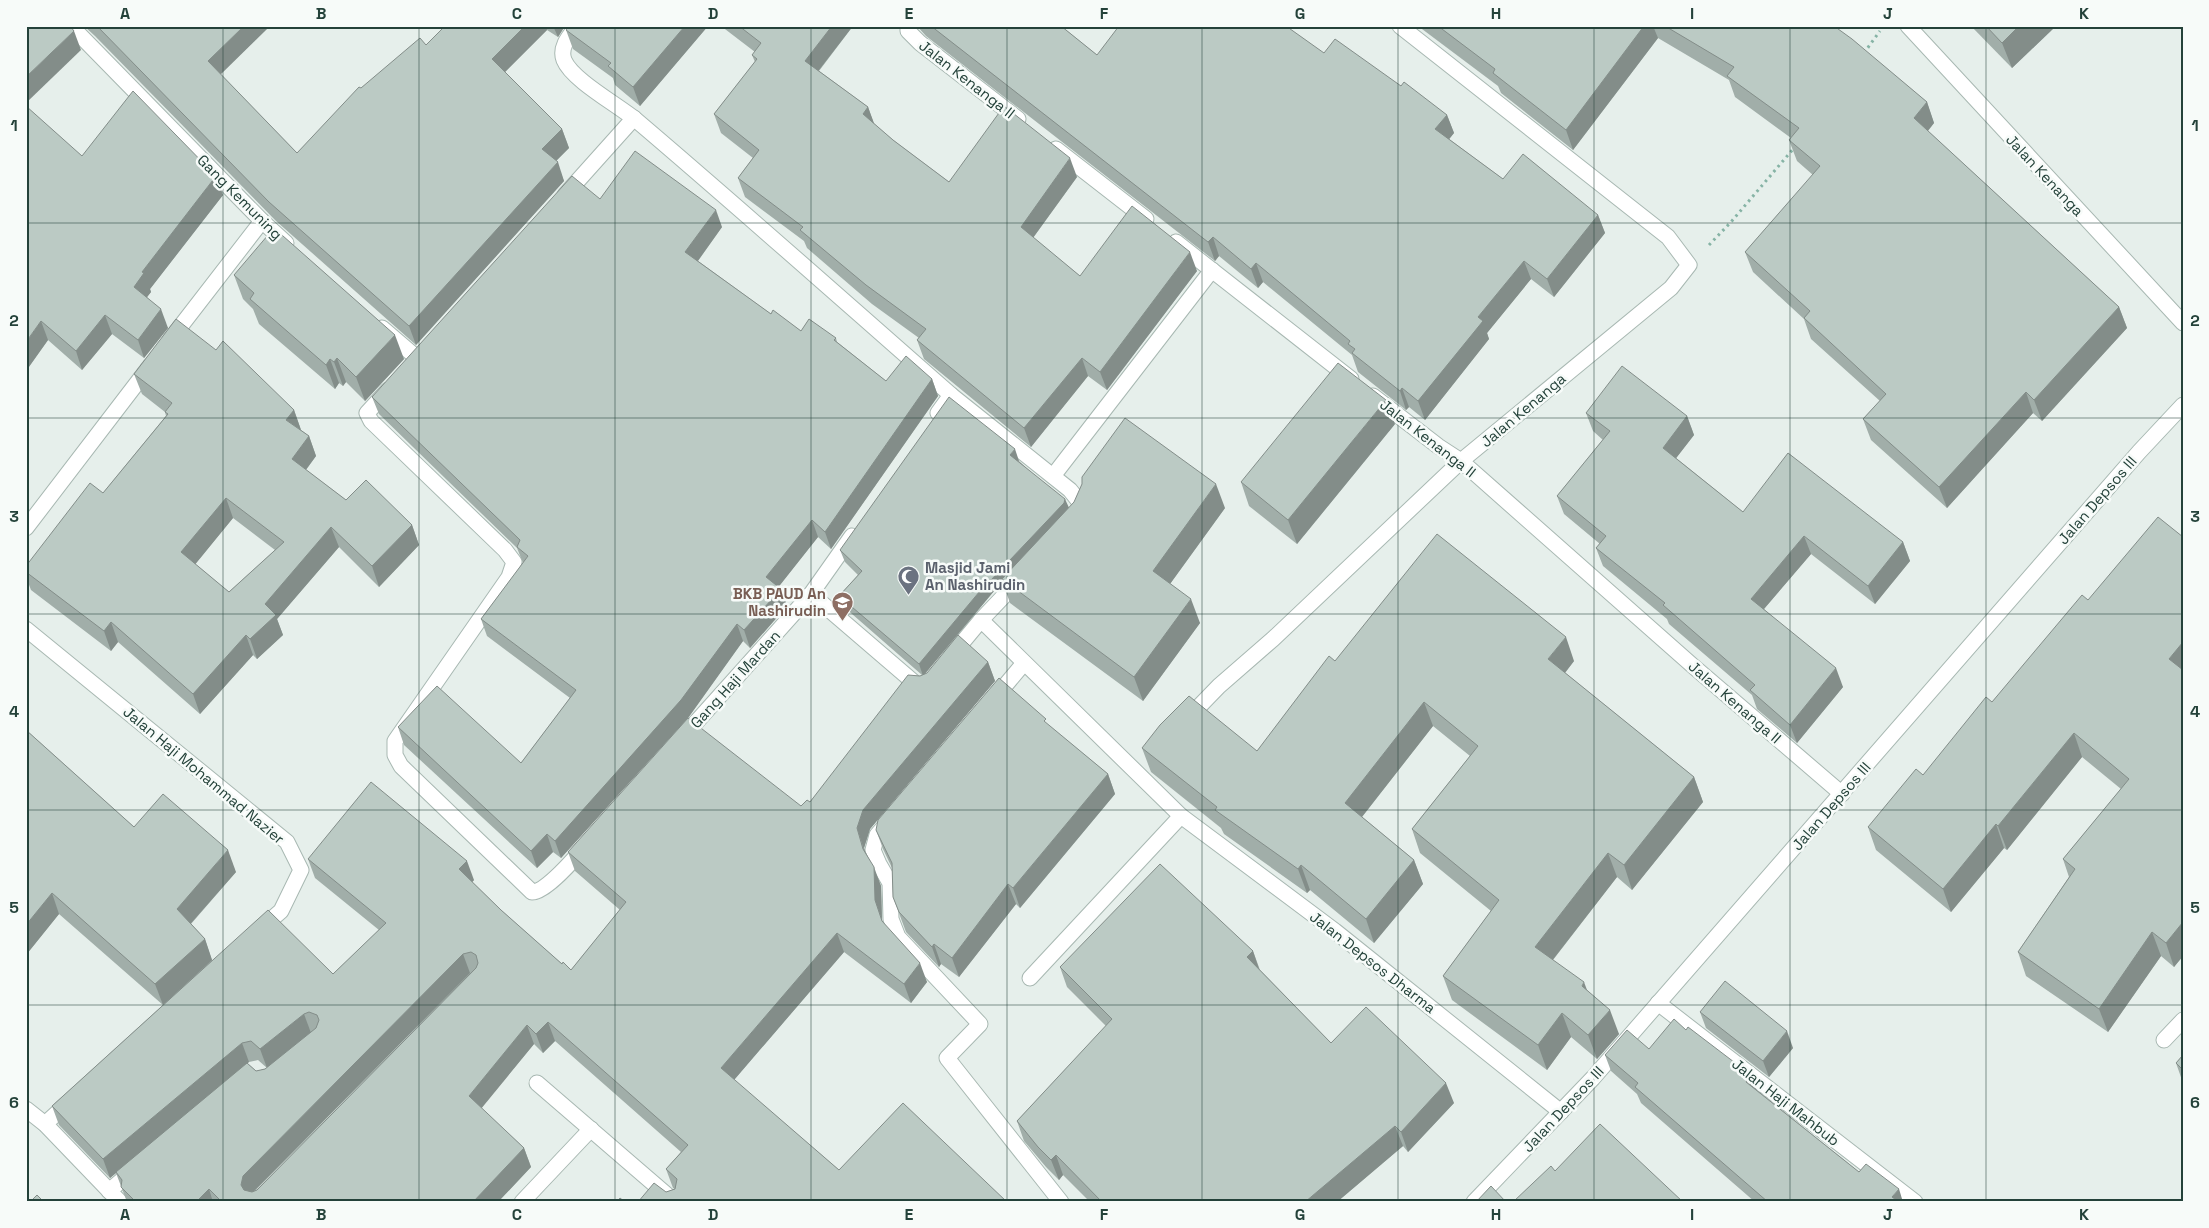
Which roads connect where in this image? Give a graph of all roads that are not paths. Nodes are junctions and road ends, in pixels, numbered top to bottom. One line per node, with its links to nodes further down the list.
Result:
1 (71, 26): 10 (street, Gang Kemuning)
2 (577, 26): 6 (street)
3 (908, 26): 7 (street, Jalan Kenanga II)
4 (1400, 26): 20 (street, Jalan Kenanga)
5 (1908, 26): 14 (street, Jalan Kenanga)
6 (634, 118): 9 (street); 17 (street)
7 (1030, 129)
8 (1046, 141): 12 (street, Jalan Kenanga II)
9 (555, 206)
10 (262, 221): 11 (street, Gang Kemuning); 24 (street)
11 (298, 253)
12 (1212, 270): 20 (street, Jalan Kenanga II); 21 (street)
13 (372, 319): 15 (street)
14 (2183, 323)
15 (430, 343)
16 (397, 380): 40 (street)
17 (951, 395): 19 (street); 21 (street)
18 (2183, 405): 37 (street, Jalan Depsos III)
19 (928, 427)
20 (1461, 461): 33 (street, Jalan Kenanga); 37 (street, Jalan Kenanga II)
21 (1053, 476): 23 (street)
22 (860, 525): 26 (street, Gang Haji Mardan)
23 (1069, 527)
24 (26, 528)
25 (1029, 570): 27 (street)
26 (811, 594): 31 (street); 34 (street, Gang Haji Mardan)
27 (981, 620): 29 (street); 30 (street)
28 (26, 629): 41 (street, Jalan Haji Mohammad Nazier)
29 (1024, 663): 32 (street); 36 (street)
30 (945, 664)
31 (933, 679)
32 (986, 708)
33 (1175, 730)
34 (673, 748)
35 (1148, 758): 36 (street)
36 (1134, 771): 39 (street)
37 (1842, 794): 43 (street, Jalan Depsos III)
38 (897, 812): 57 (street)
39 (1181, 816): 42 (street); 49 (street, Jalan Depsos Dharma)
40 (594, 836)
41 (251, 937)
42 (1030, 978)
43 (1658, 1003): 49 (street, Jalan Depsos III); 59 (street, Jalan Haji Mahbub)
44 (2183, 1020): 45 (street)
45 (2164, 1040)
46 (537, 1083): 51 (street)
47 (82, 1090): 50 (street)
48 (26, 1109): 50 (street)
49 (1561, 1112): 58 (street, Jalan Depsos III)
50 (45, 1124): 53 (street)
51 (591, 1129): 55 (street); 56 (street)
52 (148, 1159): 53 (street)
53 (109, 1191): 54 (street)
54 (120, 1202)
55 (522, 1202)
56 (675, 1202)
57 (1061, 1202)
58 (1474, 1202)
59 (1915, 1202)

